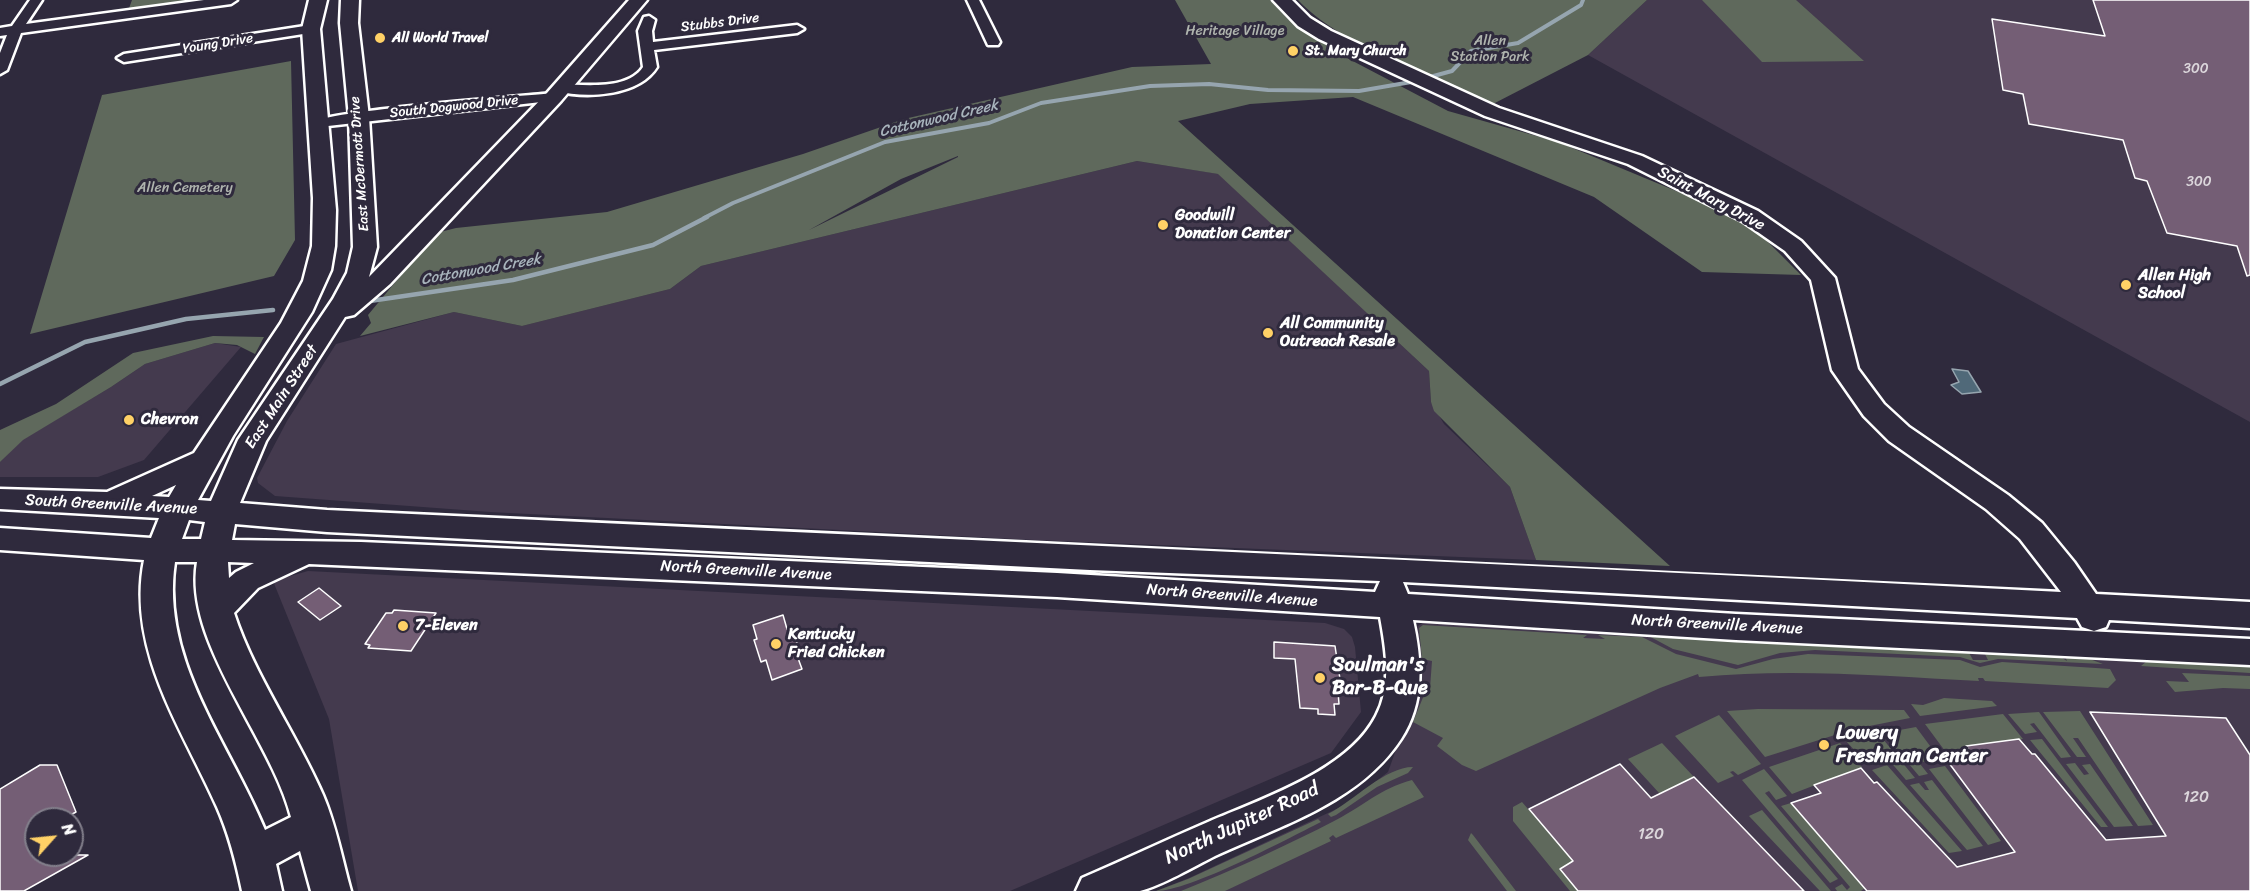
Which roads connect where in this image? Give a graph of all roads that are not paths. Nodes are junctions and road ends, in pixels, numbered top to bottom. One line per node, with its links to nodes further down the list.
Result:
1 (36, 0): 11 (street)
2 (231, 0): 11 (street)
3 (318, 0): 9 (main road)
4 (350, 0): 18 (main road, East McDermott Drive)
5 (638, 0): 17 (main road, East Main Street)
6 (973, 0): 13 (street)
7 (1282, 0): 32 (main road, Saint Mary Drive)
8 (649, 20): 14 (street)
9 (311, 29): 15 (street, Young Drive); 19 (main road)
10 (797, 29): 14 (street, Stubbs Drive)
11 (16, 30): 12 (street); 16 (street)
12 (0, 32)
13 (993, 42)
14 (647, 47): 17 (street, South Dogwood Drive)
15 (124, 58)
16 (0, 70)
17 (557, 92): 18 (street, South Dogwood Drive); 20 (main road, East Main Street)
18 (359, 117): 19 (street, South Dogwood Drive); 20 (main road, East McDermott Drive)
19 (319, 123): 21 (main road, East Main Street)
20 (332, 320): 25 (main road, East Main Street)
21 (203, 460): 23 (main road); 24 (main road, East Main Street)
22 (0, 499): 23 (main road, South Greenville Avenue)
23 (111, 503): 24 (main road, South Greenville Avenue)
24 (179, 508): 25 (main road, South Greenville Avenue); 27 (main road, East Main Street)
25 (222, 511): 28 (main road, East Main Street); 30 (main road, North Greenville Avenue)
26 (0, 539): 27 (main road)
27 (162, 550): 28 (main road); 38 (main road, East Main Street)
28 (213, 551): 29 (main road, North Greenville Avenue); 33 (main road, East Main Street)
29 (307, 552): 31 (main road, North Greenville Avenue); 33 (main road)
30 (1387, 569): 31 (main road, North Jupiter Road); 32 (main road, North Greenville Avenue)
31 (1394, 607): 35 (main road, North Greenville Avenue); 40 (main road, North Jupiter Road)
32 (2087, 607): 34 (main road, North Greenville Avenue); 35 (main road, Saint Mary Drive)
33 (216, 611): 37 (main road, East Main Street)
34 (2250, 615)
35 (2112, 645): 36 (main road, North Greenville Avenue)
36 (2250, 652)
37 (314, 824): 38 (main road); 39 (main road, East Main Street)
38 (259, 873)
39 (331, 891)
40 (1096, 891)

